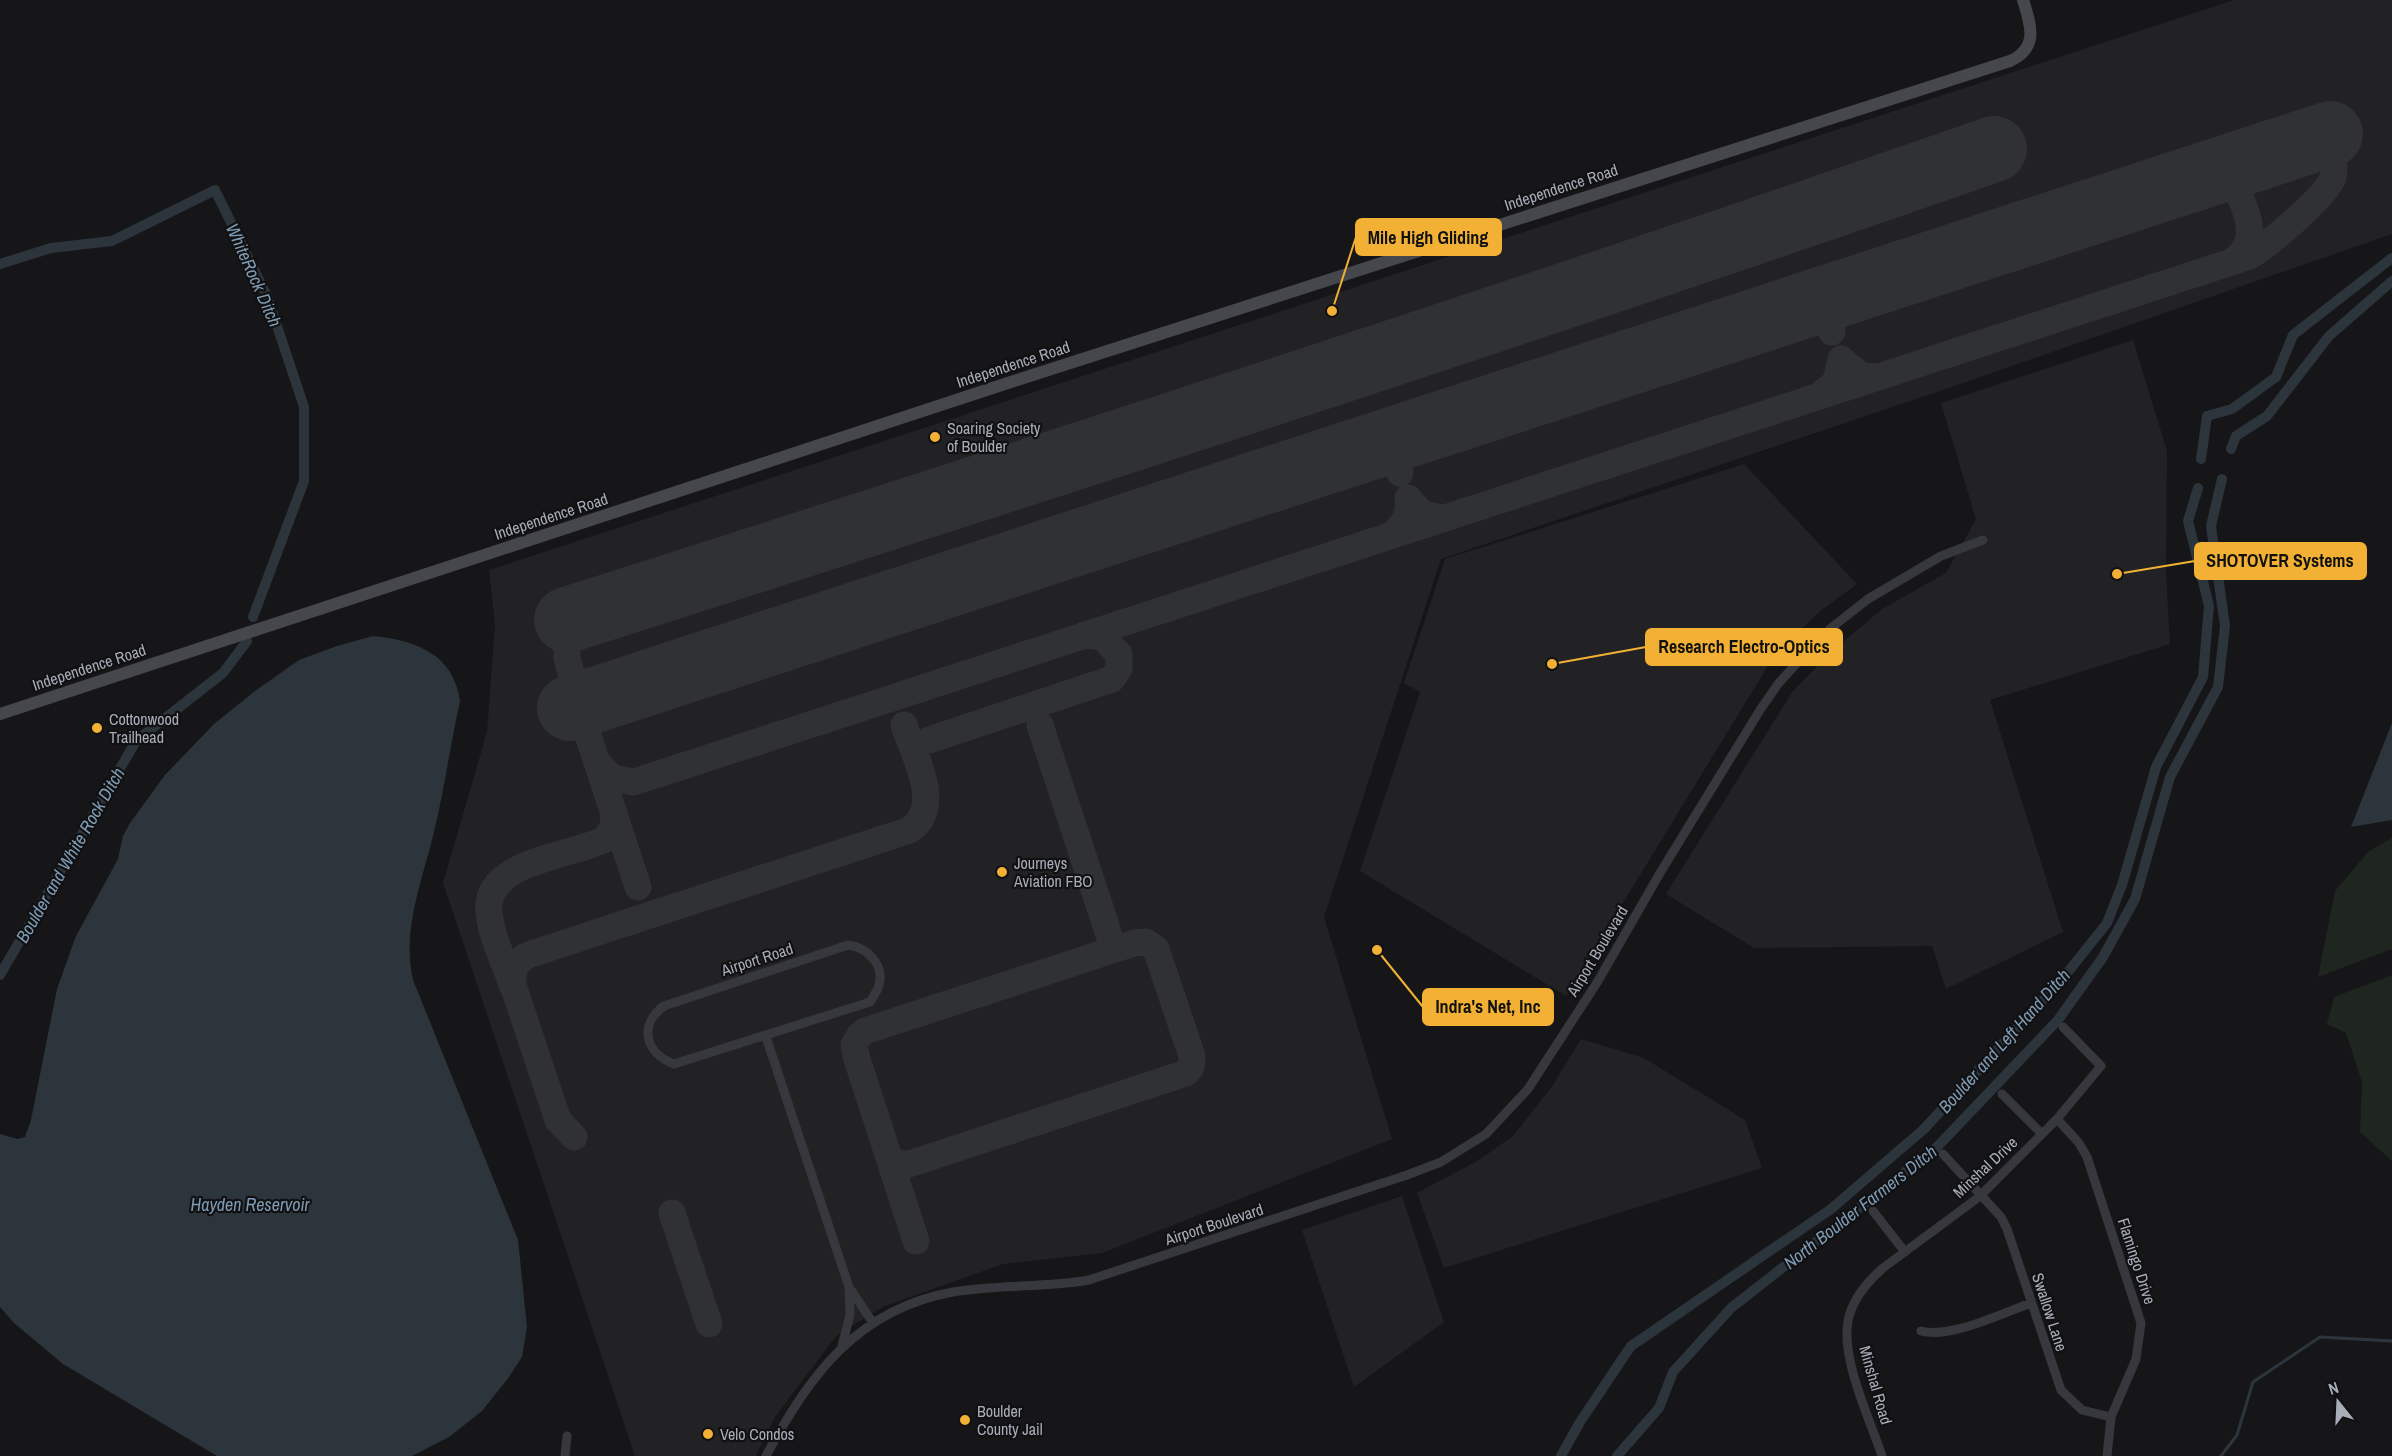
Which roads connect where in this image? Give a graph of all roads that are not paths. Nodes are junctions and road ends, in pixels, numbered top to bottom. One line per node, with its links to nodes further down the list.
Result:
1 (2023, 0): 3 (street, Independence Road)
2 (1983, 540): 17 (street, Airport Boulevard)
3 (0, 714)
4 (2063, 1027): 7 (street, Minshal Drive)
5 (766, 1036): 5 (street, Airport Road); 13 (street)
6 (2002, 1094): 8 (street)
7 (2057, 1119): 8 (street, Minshal Drive); 20 (street, Flamingo Drive)
8 (2042, 1134): 10 (street, Minshal Drive)
9 (1943, 1154): 10 (street, Swallow Lane)
10 (1979, 1197): 12 (street, Minshal Drive); 14 (street, Swallow Lane)
11 (1873, 1211): 12 (street)
12 (1905, 1252): 16 (street, Minshal Drive)
13 (849, 1287): 17 (street); 19 (street)
14 (2031, 1303): 18 (street); 20 (street, Swallow Lane)
15 (1836, 1320): 16 (street)
16 (1848, 1322): 24 (street, Minshal Road)
17 (873, 1323): 19 (street)
18 (1921, 1330)
19 (842, 1346): 23 (street)
20 (2110, 1417): 25 (street, Flamingo Drive)
21 (567, 1436): 22 (street)
22 (565, 1456)
23 (766, 1456)
24 (1882, 1456)
25 (2107, 1456)

